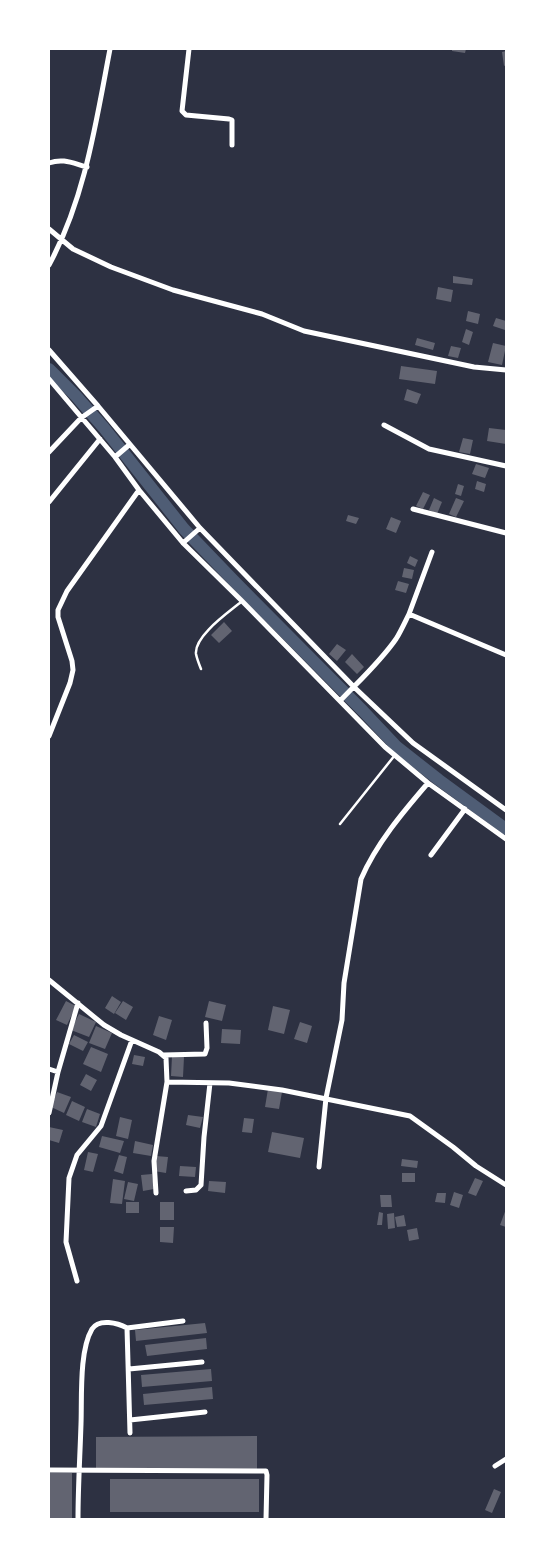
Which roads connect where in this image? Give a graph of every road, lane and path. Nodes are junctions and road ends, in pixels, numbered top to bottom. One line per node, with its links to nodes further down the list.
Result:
1 (110, 49): 5 (street)
2 (189, 49): 3 (street)
3 (232, 145)
4 (49, 163): 5 (street)
5 (86, 167): 7 (street)
6 (49, 229): 7 (street)
7 (62, 241): 8 (street); 10 (street)
8 (49, 266)
9 (49, 350): 12 (street)
10 (506, 370)
11 (49, 379): 13 (street)
12 (96, 407): 13 (street); 16 (street)
13 (81, 418): 15 (street); 17 (street)
14 (384, 425): 19 (street)
15 (100, 439): 18 (street); 21 (street)
16 (128, 446): 18 (street); 23 (street)
17 (49, 452)
18 (115, 457): 20 (street)
19 (506, 466)
20 (140, 490): 25 (street); 33 (street)
21 (49, 502)
22 (413, 509): 24 (street)
23 (199, 530): 25 (street); 31 (street)
24 (506, 533)
25 (185, 541): 27 (street)
26 (432, 552): 28 (street)
27 (242, 600): 30 (lane); 32 (street)
28 (409, 614): 29 (street); 31 (street)
29 (506, 656)
30 (201, 669)
31 (352, 689): 32 (street); 37 (street)
32 (342, 699): 34 (street)
33 (49, 736)
34 (395, 755): 35 (street); 38 (lane)
35 (428, 783): 36 (street); 50 (street)
36 (465, 809): 39 (street); 40 (street)
37 (506, 810)
38 (340, 824)
39 (506, 839)
40 (431, 855)
41 (49, 980): 42 (street)
42 (78, 1003): 44 (street); 47 (street)
43 (206, 1023): 45 (street)
44 (132, 1040): 45 (street); 56 (street)
45 (164, 1055): 48 (street)
46 (49, 1070): 47 (street)
47 (58, 1072): 51 (street)
48 (167, 1082): 49 (street); 55 (street)
49 (210, 1083): 50 (street); 54 (street)
50 (326, 1098): 52 (street); 53 (street)
51 (49, 1112)
52 (319, 1167)
53 (506, 1185)
54 (186, 1191)
55 (156, 1193)
56 (77, 1281)
57 (183, 1321): 58 (street)
58 (127, 1328): 60 (street); 67 (street)
59 (202, 1362): 60 (street)
60 (129, 1369): 62 (street)
61 (205, 1412): 62 (street)
62 (130, 1420): 63 (street)
63 (130, 1433)
64 (506, 1459): 65 (street)
65 (495, 1466)
66 (49, 1470): 67 (street)
67 (78, 1471): 68 (street); 69 (street)
68 (78, 1519)
69 (266, 1519)

